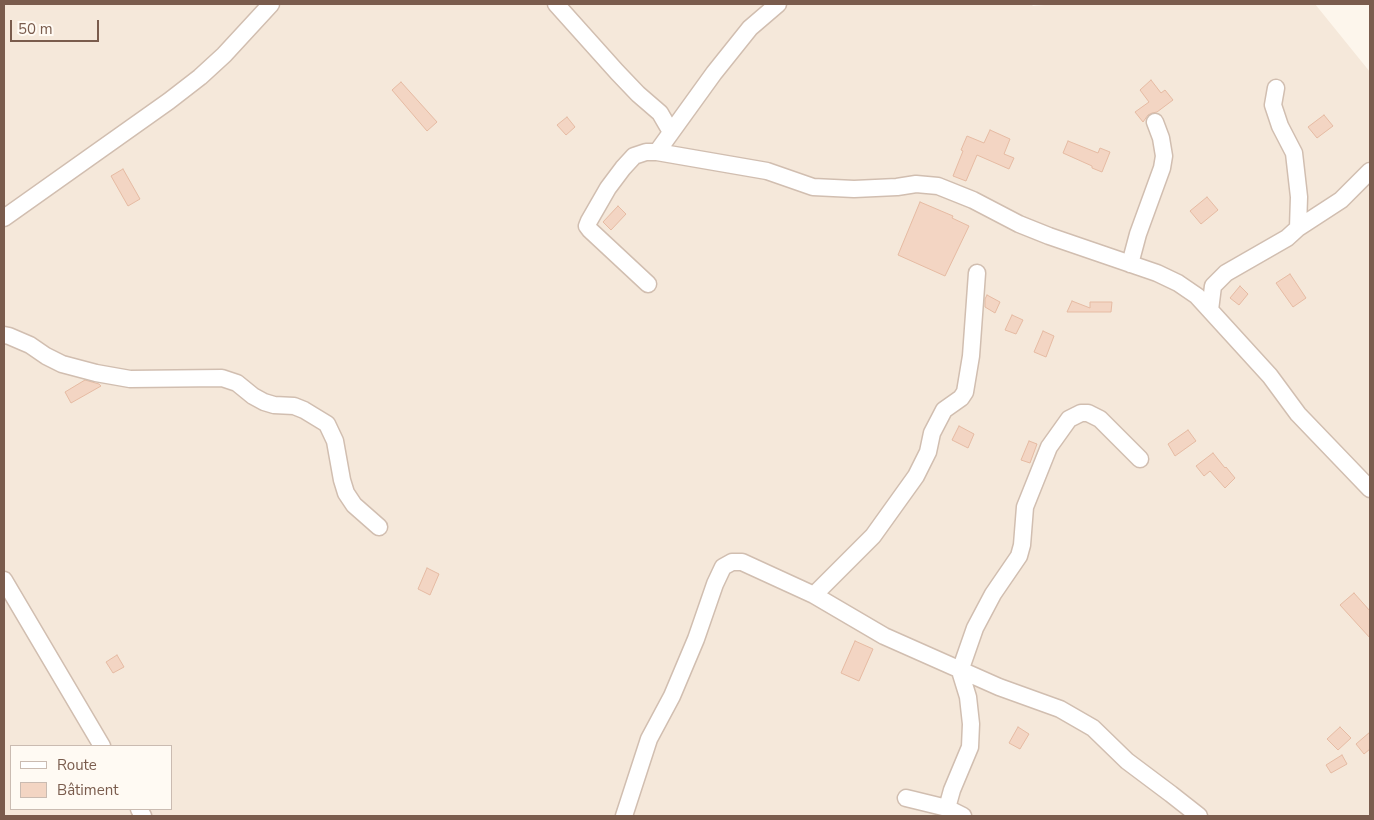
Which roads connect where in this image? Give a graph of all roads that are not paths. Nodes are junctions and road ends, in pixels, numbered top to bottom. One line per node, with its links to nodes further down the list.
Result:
1 (271, 4): 9 (street)
2 (556, 4): 6 (street)
3 (778, 4): 6 (street)
4 (1276, 88): 10 (street)
5 (1155, 122): 11 (street)
6 (671, 132): 7 (street)
7 (657, 152): 11 (street); 13 (street)
8 (1370, 171): 10 (street)
9 (4, 218)
10 (1298, 228): 14 (street)
11 (1130, 264): 14 (street)
12 (977, 272): 20 (street)
13 (648, 284)
14 (1210, 310): 17 (street)
15 (4, 335): 18 (street)
16 (1140, 459): 21 (street)
17 (1370, 489)
18 (378, 527)
19 (4, 580): 22 (street)
20 (814, 596): 21 (street); 25 (street)
21 (960, 670): 24 (street); 27 (street)
22 (101, 745)
23 (906, 798): 24 (street)
24 (947, 808): 26 (street)
25 (624, 816)
26 (963, 816)
27 (1199, 816)

